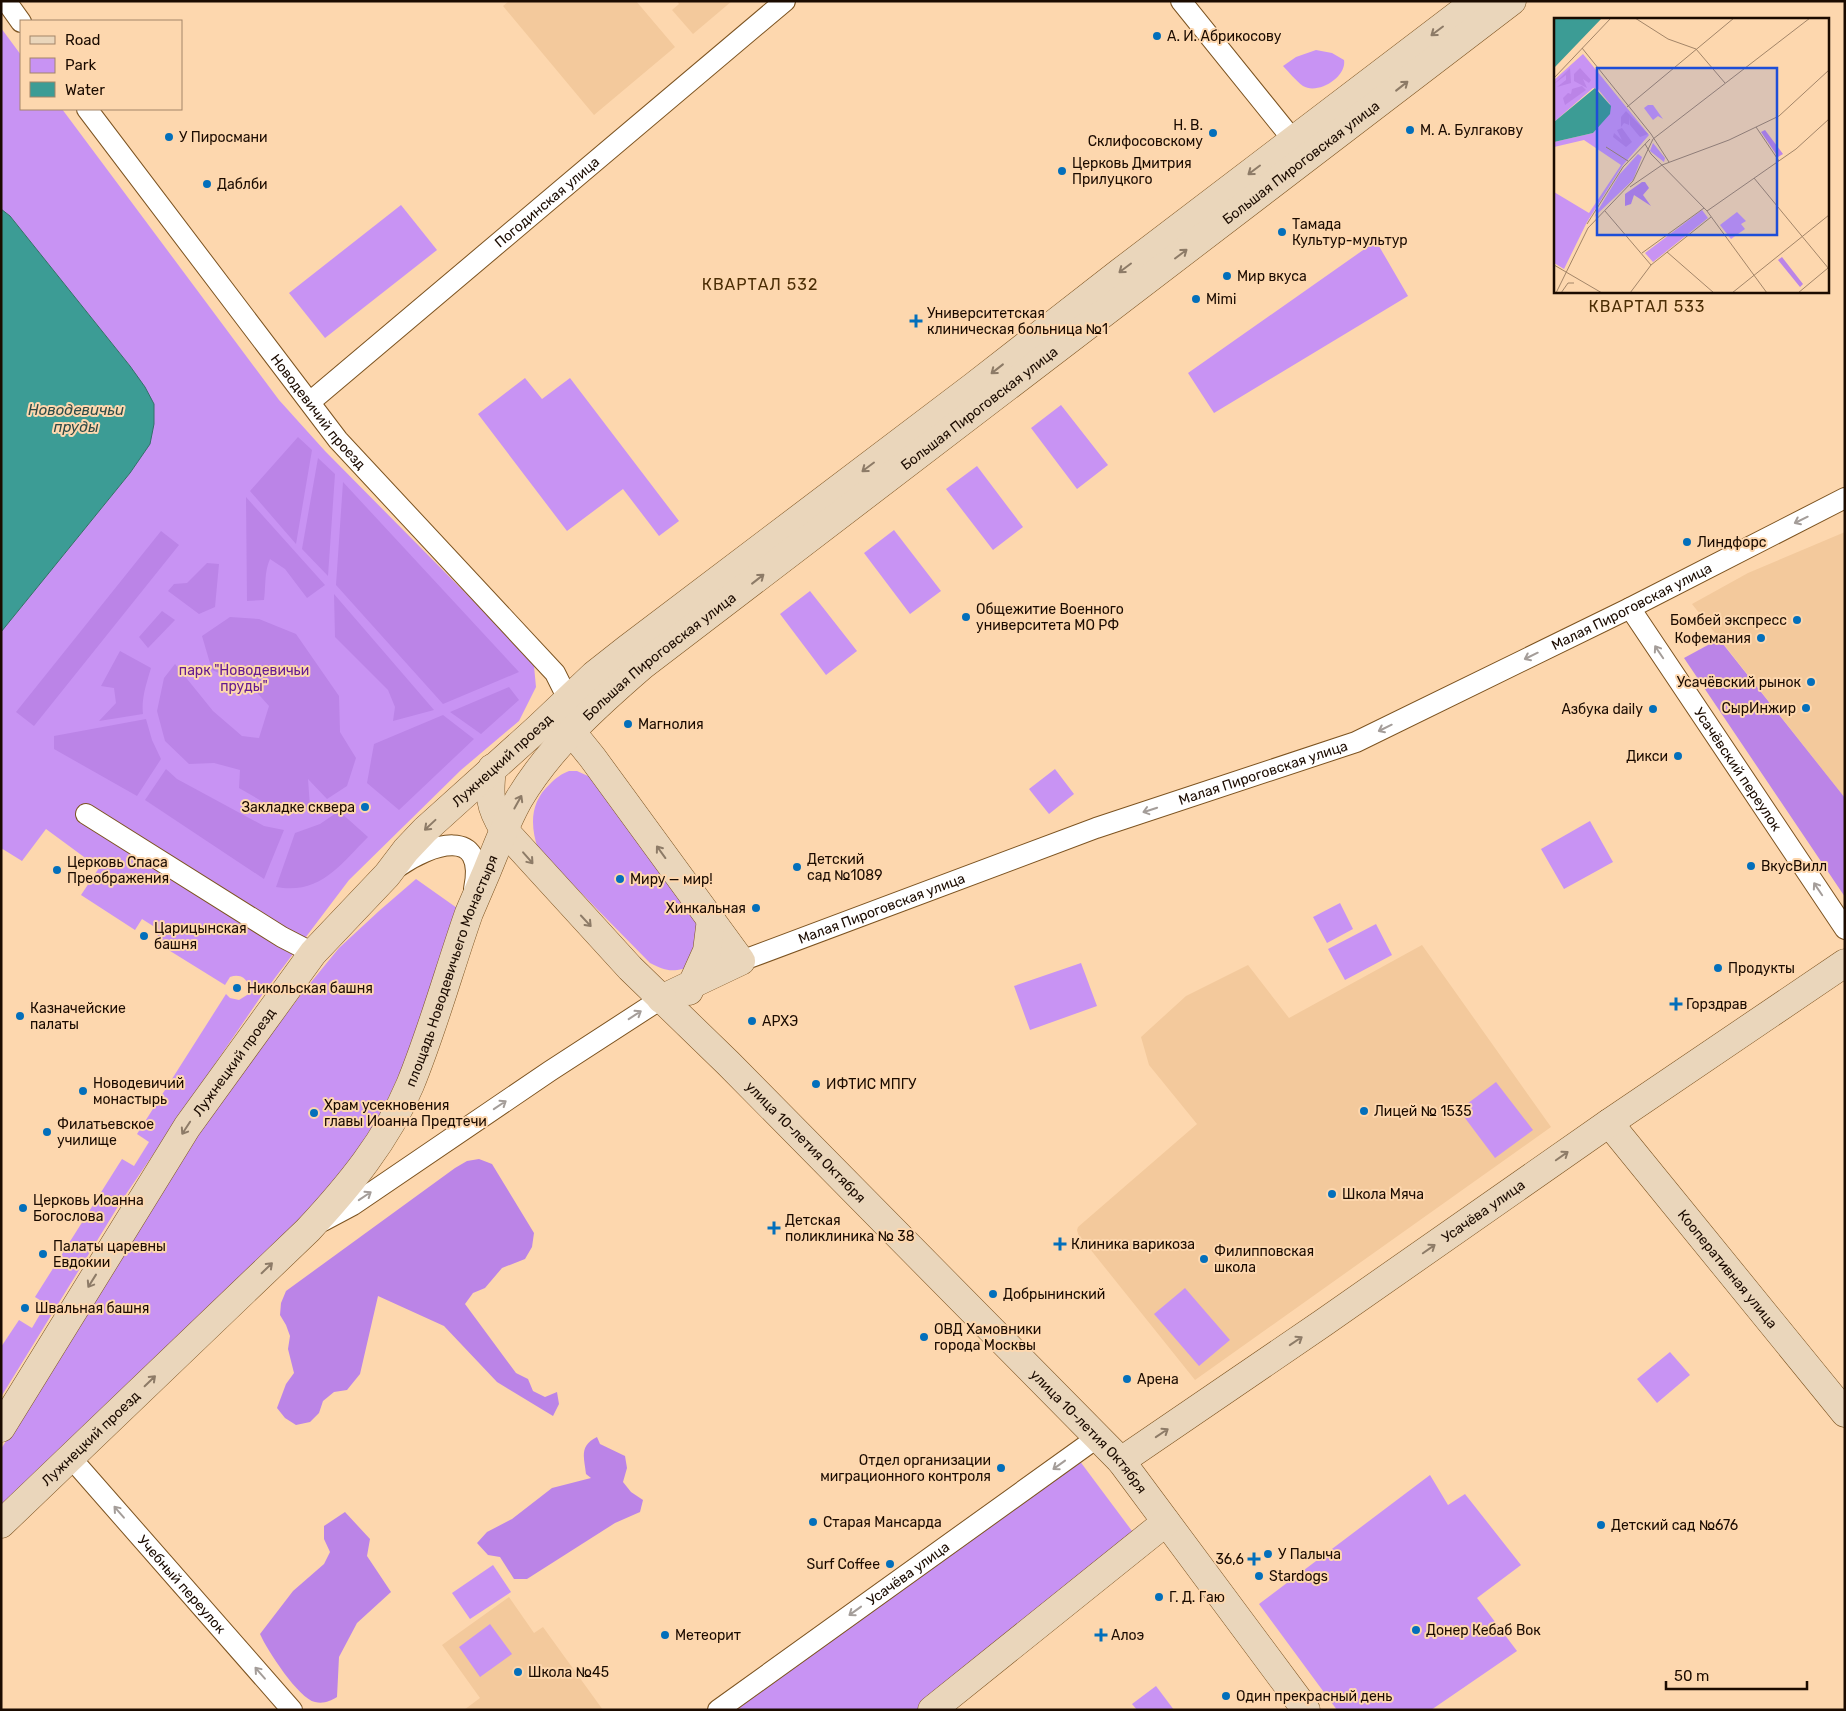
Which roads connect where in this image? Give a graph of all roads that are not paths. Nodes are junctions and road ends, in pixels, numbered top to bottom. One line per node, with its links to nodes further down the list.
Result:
1 (6, 1): 6 (street)
2 (785, 1): 9 (street, Погодинская улица)
3 (1181, 1): 8 (street)
4 (1476, 1): 8 (main road, Большая Пироговская улица, one-way to 8)
5 (1512, 1): 8 (main road, Большая Пироговская улица, one-way to 5)
6 (20, 21)
7 (89, 110): 9 (street, Новодевичий проезд)
8 (1301, 149): 12 (main road, Большая Пироговская улица, one-way to 12); 14 (main road, Большая Пироговская улица, one-way to 8)
9 (310, 402): 12 (street, Новодевичий проезд)
10 (1845, 498): 11 (street, Малая Пироговская улица, one-way to 11)
11 (1630, 608): 21 (street, Усачёвский переулок, one-way to 11); 23 (street, Малая Пироговская улица, one-way to 23)
12 (568, 699): 13 (main road, Лужнецкий проезд); 14 (main road)
13 (537, 729): 14 (main road); 15 (main road, Лужнецкий проезд)
14 (571, 731): 17 (main road, площадь Новодевичьего Монастыря, one-way to 14); 20 (main road, one-way to 14)
15 (492, 768): 17 (main road, улица 10-летия Октября); 18 (main road, Лужнецкий проезд, one-way to 18)
16 (86, 814): 22 (street)
17 (504, 830): 19 (main road, площадь Новодевичьего Монастыря); 26 (main road, улица 10-летия Октября, one-way to 26)
18 (387, 875): 19 (street); 22 (main road, Лужнецкий проезд)
19 (470, 911): 29 (main road, площадь Новодевичьего Монастыря)
20 (711, 919): 23 (main road); 25 (main road, улица 10-летия Октября)
21 (1845, 929)
22 (313, 953): 31 (main road, Лужнецкий проезд, one-way to 31)
23 (741, 961): 25 (main road, Малая Пироговская улица)
24 (1845, 963): 28 (main road, Усачёва улица)
25 (691, 984): 26 (main road, Малая Пироговская улица); 27 (main road, улица 10-летия Октября)
26 (661, 999): 27 (main road, улица 10-летия Октября); 29 (street, Лужнецкий проезд, one-way to 26)
27 (693, 1029): 32 (main road, улица 10-летия Октября)
28 (1609, 1123): 30 (main road, Кооперативная улица); 34 (main road, Усачёва улица, one-way to 28)
29 (308, 1230): 33 (main road, Лужнецкий проезд, one-way to 29)
30 (1845, 1413)
31 (1, 1428)
32 (1098, 1437): 34 (main road, улица 10-летия Октября); 38 (street, Усачёва улица, one-way to 38)
33 (71, 1458): 36 (main road, Лужнецкий проезд); 37 (street, Учебный переулок, one-way to 33)
34 (1122, 1461): 35 (main road, улица 10-летия Октября)
35 (1166, 1522): 39 (main road); 40 (main road, улица 10-летия Октября)
36 (1, 1524)
37 (292, 1710)
38 (718, 1710)
39 (932, 1710)
40 (1306, 1710)

